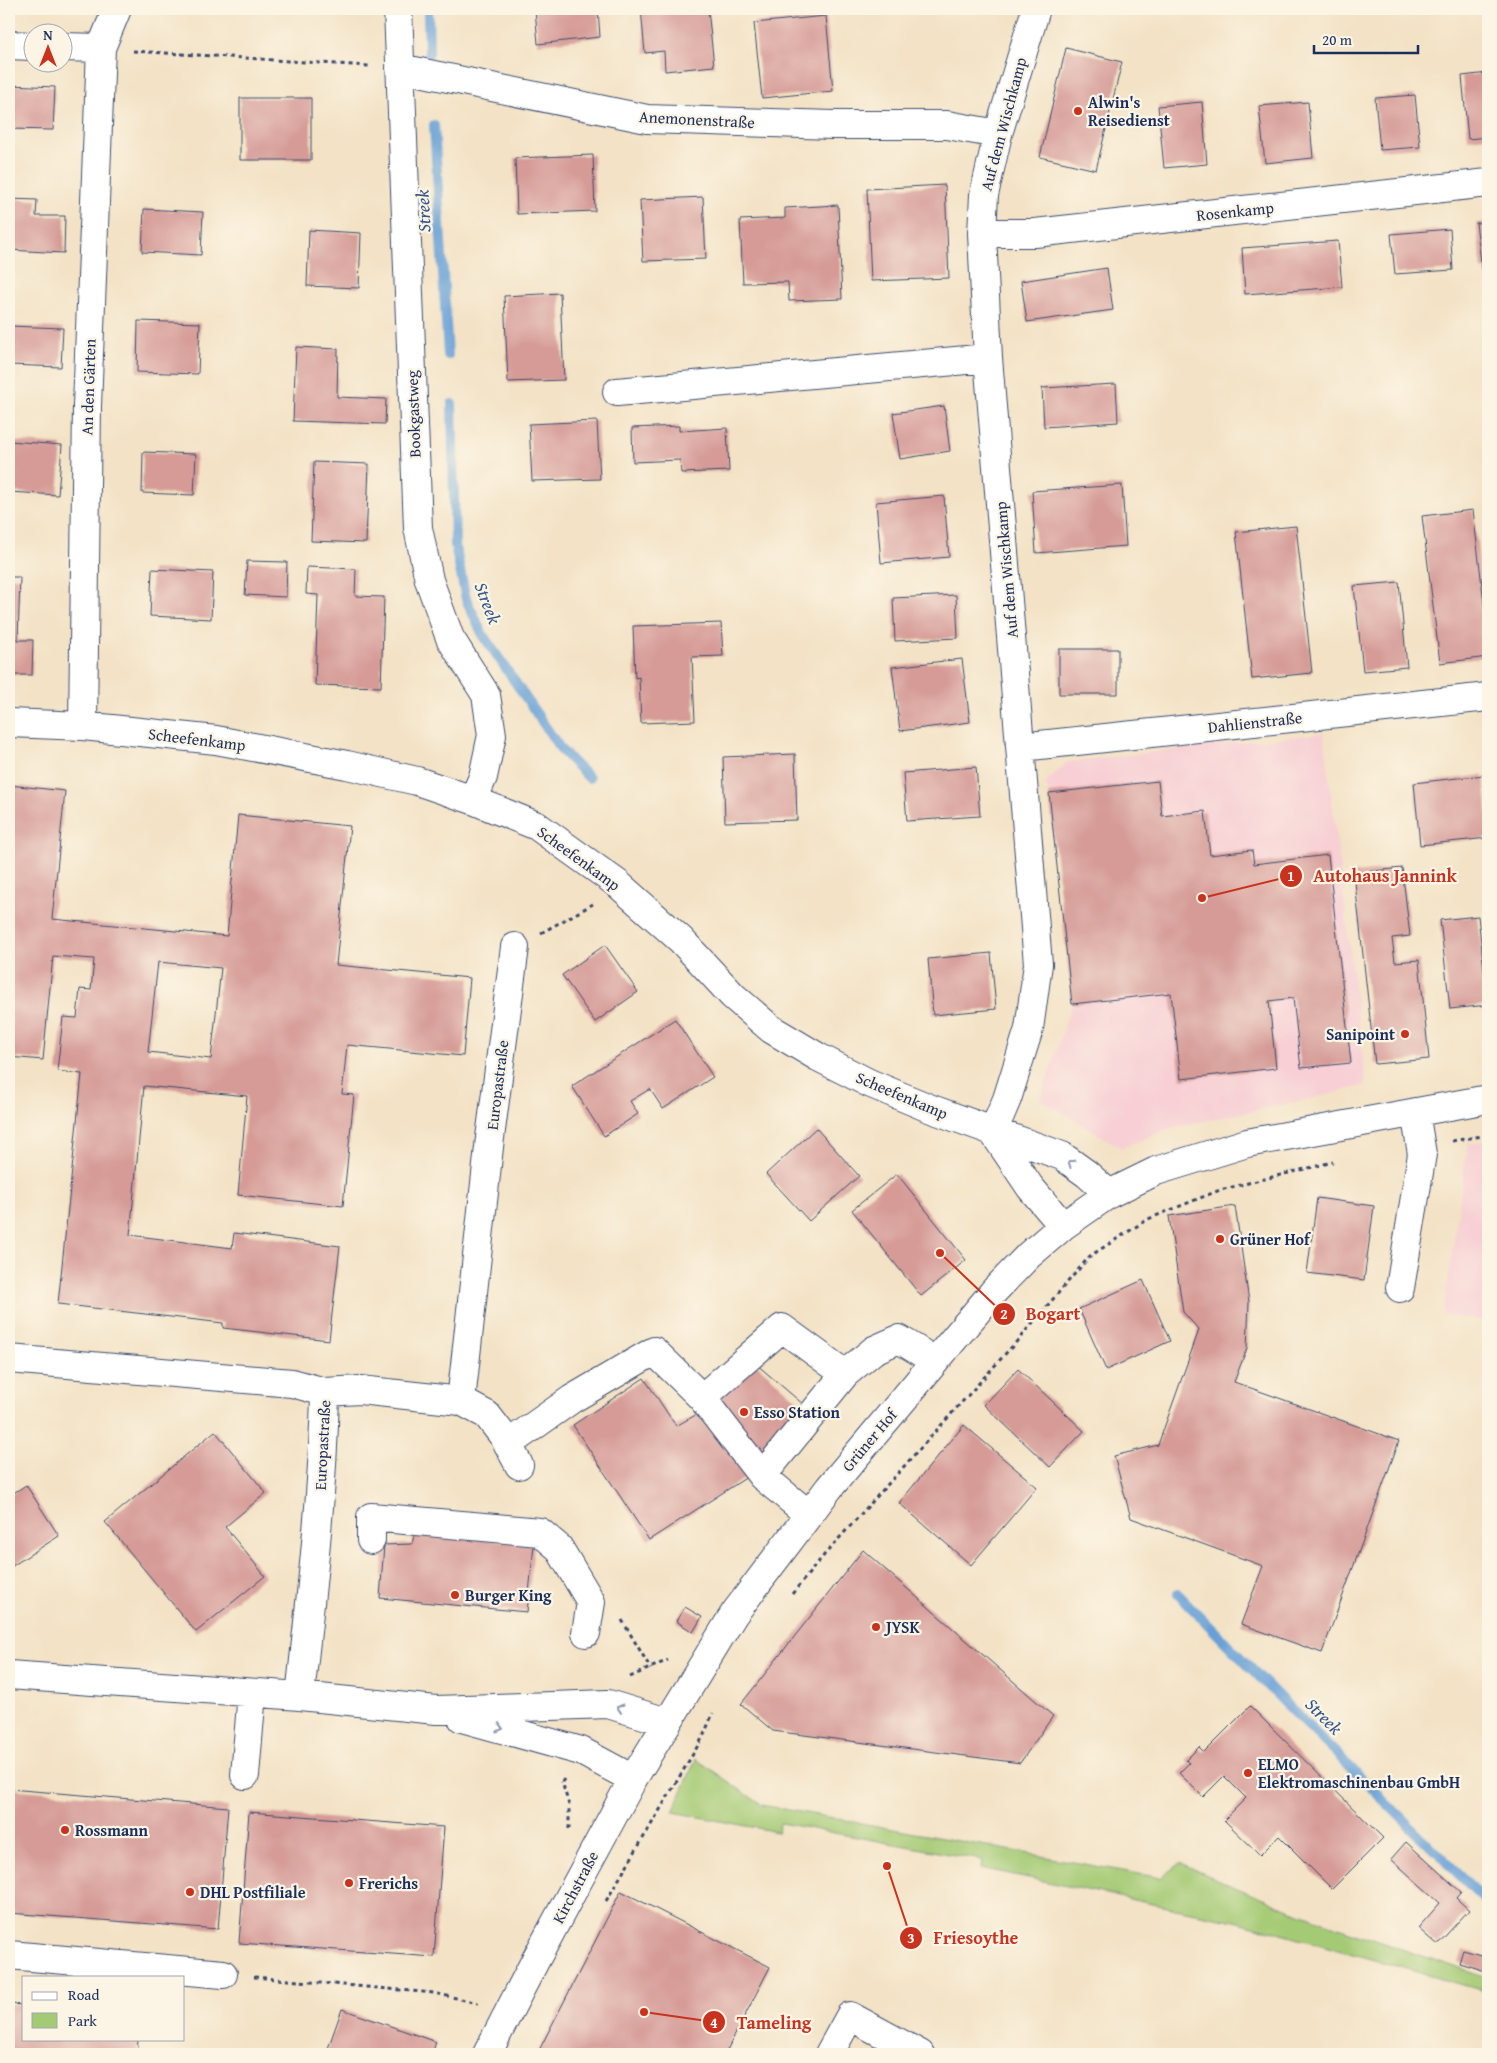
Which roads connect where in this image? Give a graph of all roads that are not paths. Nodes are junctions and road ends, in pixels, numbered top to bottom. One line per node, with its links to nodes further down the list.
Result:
1 (117, 9): 7 (street)
2 (398, 9): 8 (street, Bookgastweg)
3 (1036, 9): 9 (street, Auf dem Wischkamp)
4 (9, 45): 5 (street)
5 (22, 46)
6 (72, 47): 7 (street)
7 (101, 48): 16 (street, An den Gärten)
8 (400, 68): 9 (street, Anemonenstraße); 18 (street, Bookgastweg)
9 (998, 134): 11 (street, Auf dem Wischkamp)
10 (1488, 183): 11 (street, Rosenkamp)
11 (982, 233): 12 (street, Auf dem Wischkamp)
12 (988, 358): 13 (street); 17 (street, Auf dem Wischkamp)
13 (617, 392)
14 (1488, 697): 17 (street, Dahlienstraße)
15 (9, 723): 16 (street, Scheefenkamp)
16 (83, 726): 18 (street, Scheefenkamp)
17 (1021, 747): 22 (street, Auf dem Wischkamp)
18 (473, 800): 22 (street, Scheefenkamp)
19 (515, 948): 31 (street, Europastraße)
20 (1488, 1099): 21 (street, Grüner Hof)
21 (1416, 1112): 23 (street, Grüner Hof); 25 (street)
22 (994, 1132): 23 (street, Scheefenkamp, one-way to 22); 24 (street)
23 (1109, 1194): 24 (street, Grüner Hof)
24 (1063, 1226): 27 (street, Grüner Hof)
25 (1400, 1288)
26 (9, 1359): 29 (street, Europastraße)
27 (935, 1361): 28 (street); 33 (street, Grüner Hof)
28 (845, 1374): 30 (street); 32 (street)
29 (325, 1392): 31 (street); 38 (street, Europastraße)
30 (702, 1398): 31 (street); 32 (street)
31 (461, 1401)
32 (762, 1476): 33 (street)
33 (808, 1514): 40 (street, Grüner Hof)
34 (371, 1540): 35 (street)
35 (586, 1633)
36 (9, 1675): 37 (street)
37 (252, 1692): 38 (street); 41 (street)
38 (300, 1696): 39 (street)
39 (436, 1710): 40 (street, one-way to 39); 42 (street, one-way to 42)
40 (667, 1722): 42 (street, Kirchstraße)
41 (246, 1775)
42 (633, 1779): 45 (street, Kirchstraße)
43 (9, 1956): 44 (street)
44 (224, 1974)
45 (487, 2054)
46 (829, 2054): 47 (street)
47 (920, 2054)

